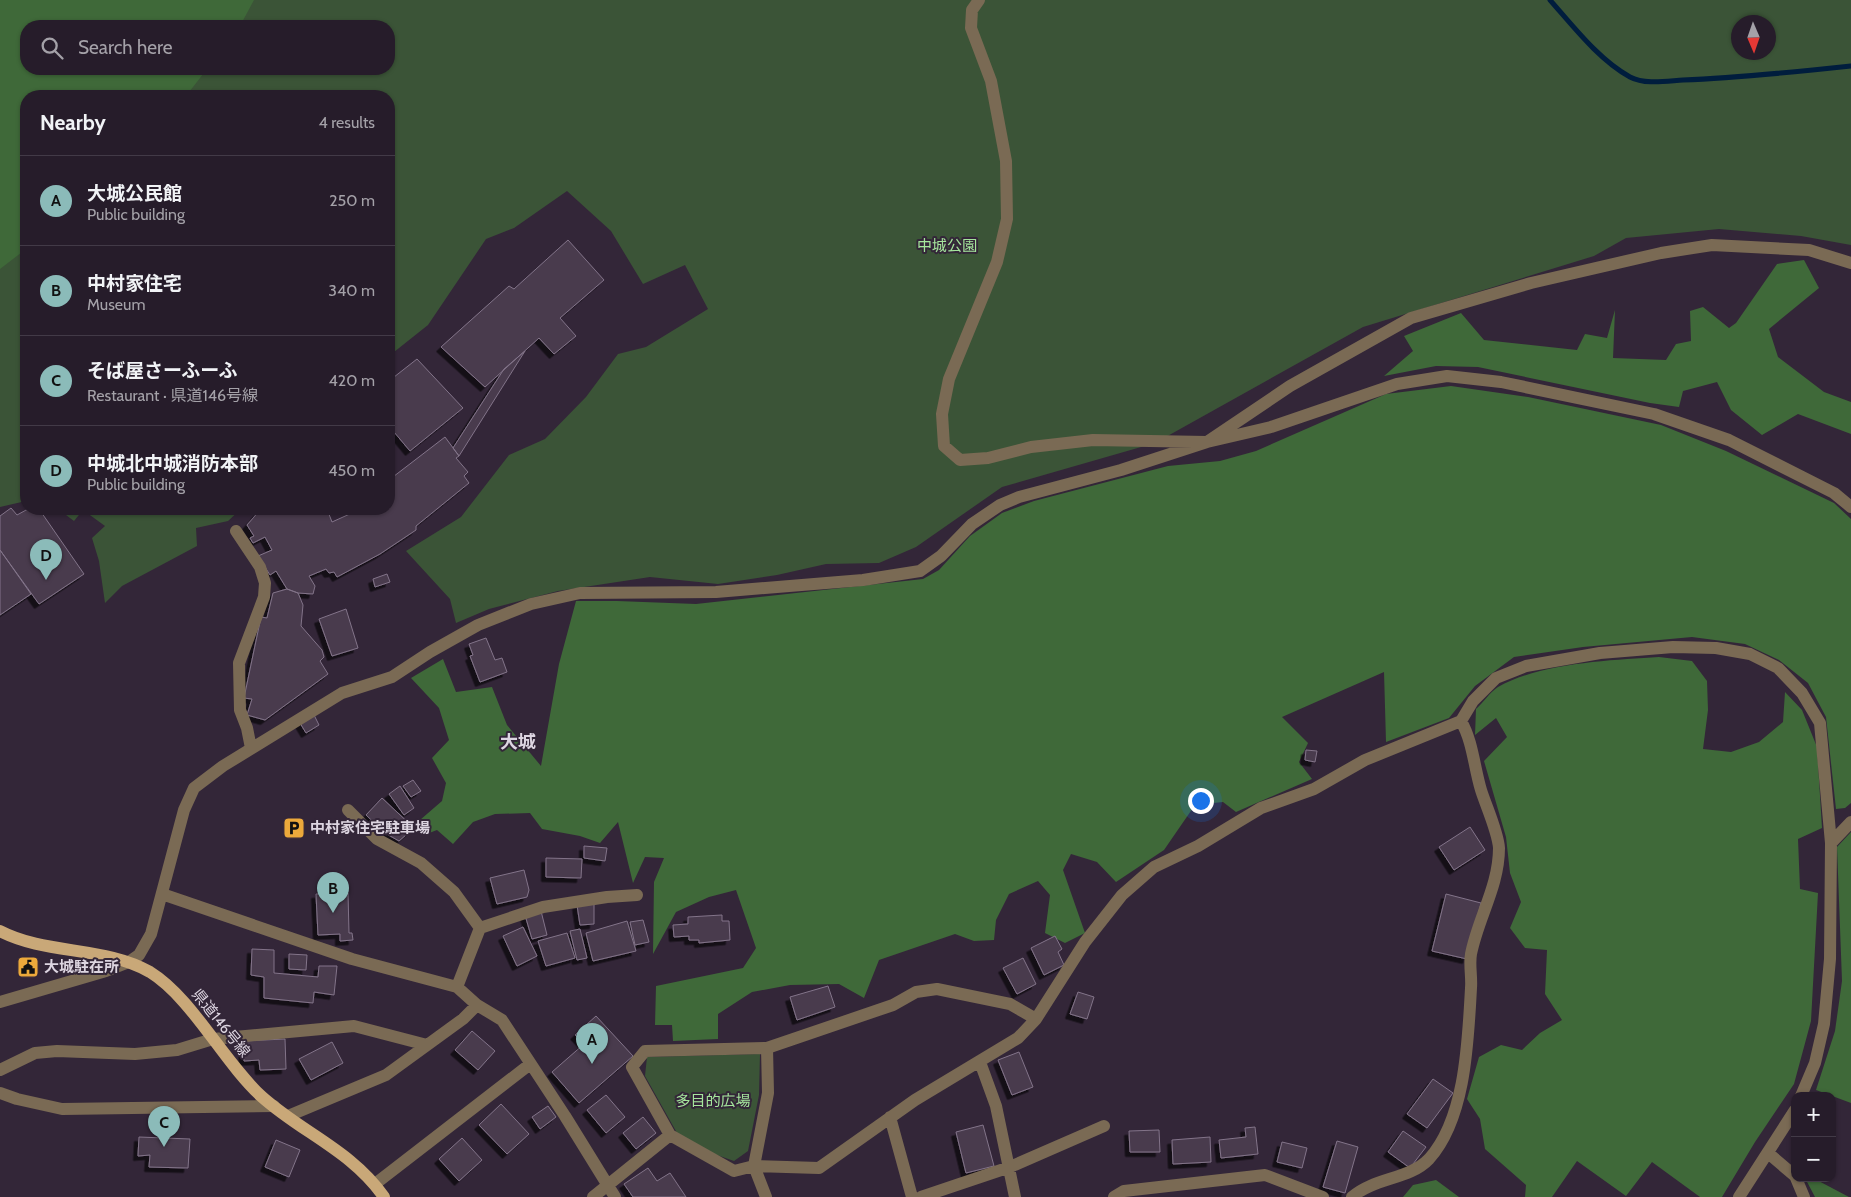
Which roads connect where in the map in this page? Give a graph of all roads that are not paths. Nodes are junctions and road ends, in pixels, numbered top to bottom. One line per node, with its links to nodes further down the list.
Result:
1 (979, 0): 3 (street)
2 (1851, 263): 3 (street)
3 (1207, 442): 4 (street); 7 (street)
4 (1851, 507)
5 (236, 531): 7 (street)
6 (1461, 721): 10 (street); 19 (street); 50 (street)
7 (251, 748): 11 (street)
8 (348, 810): 13 (street)
9 (1851, 822): 10 (street)
10 (1831, 843): 26 (street)
11 (162, 894): 15 (street); 16 (street)
12 (637, 895): 13 (street)
13 (480, 928): 16 (street)
14 (0, 931): 15 (main road, 県道146号線)
15 (129, 962): 17 (street); 20 (main road, 県道146号線)
16 (457, 987): 18 (street)
17 (0, 1002)
18 (477, 1005): 21 (street); 24 (street)
19 (1036, 1019): 22 (street); 23 (street)
20 (213, 1039): 21 (street); 25 (street); 28 (main road, 県道146号線)
21 (427, 1045): 29 (street)
22 (767, 1048): 33 (street); 35 (street)
23 (980, 1062): 31 (street); 36 (street)
24 (530, 1065): 39 (street); 40 (street)
25 (0, 1070)
26 (1803, 1092)
27 (0, 1093): 28 (street)
28 (274, 1106): 29 (main road, 県道146号線)
29 (288, 1116): 39 (main road, 県道146号線)
30 (1791, 1116): 34 (street)
31 (890, 1117): 35 (street); 45 (street)
32 (1104, 1126): 36 (street)
33 (670, 1134): 35 (street); 40 (street)
34 (1768, 1153): 37 (street); 51 (street)
35 (754, 1166): 44 (street)
36 (1010, 1167): 46 (street); 47 (street)
37 (1791, 1173)
38 (1797, 1182): 52 (street)
39 (375, 1184): 41 (main road, 県道146号線)
40 (607, 1185): 42 (street); 43 (street)
41 (384, 1197)
42 (593, 1197)
43 (615, 1197)
44 (766, 1197)
45 (912, 1197)
46 (921, 1197)
47 (1015, 1197)
48 (1114, 1197): 49 (street)
49 (1323, 1197)
50 (1352, 1197)
51 (1739, 1197)
52 (1804, 1197)

